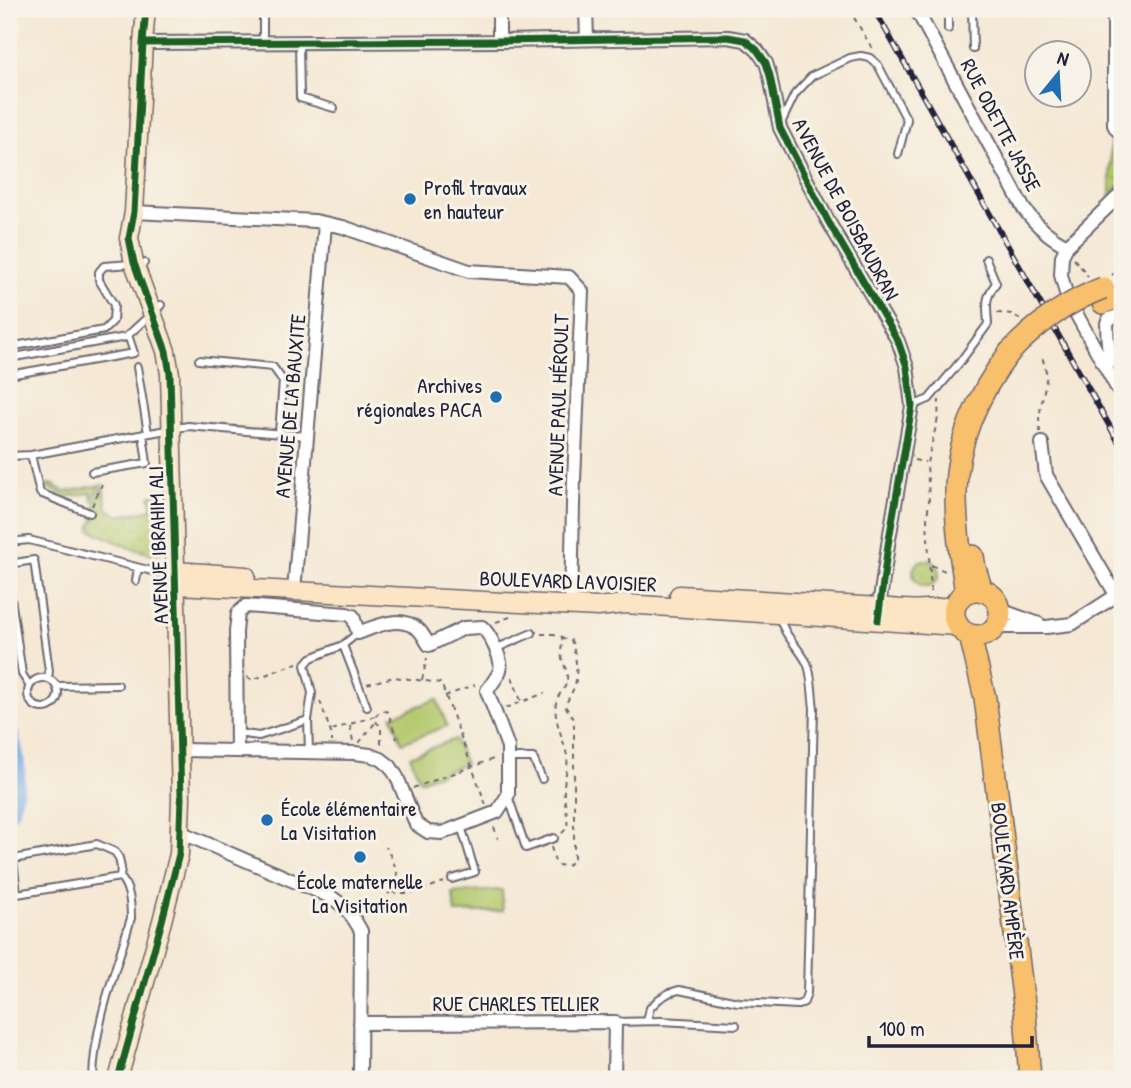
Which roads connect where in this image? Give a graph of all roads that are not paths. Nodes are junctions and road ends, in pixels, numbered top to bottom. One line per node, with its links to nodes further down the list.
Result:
1 (146, 9): 12 (street, AVENUE IBRAHIM ALI)
2 (263, 9): 13 (lane)
3 (499, 9): 11 (street)
4 (586, 9): 10 (street)
5 (916, 9): 23 (street, RUE ODETTE JASSE)
6 (948, 9): 9 (lane)
7 (972, 9): 15 (lane)
8 (1114, 9): 18 (street)
9 (948, 29)
10 (587, 39): 11 (street, AVENUE DE BOISBAUDRAN); 17 (street, AVENUE DE BOISBAUDRAN)
11 (499, 41): 14 (street, AVENUE DE BOISBAUDRAN)
12 (143, 43): 13 (street, AVENUE DE BOISBAUDRAN); 21 (street, AVENUE IBRAHIM ALI)
13 (263, 43): 14 (street, AVENUE DE BOISBAUDRAN)
14 (299, 43): 16 (lane)
15 (973, 49)
16 (334, 108)
17 (779, 126): 19 (lane); 37 (street, AVENUE DE BOISBAUDRAN)
18 (1122, 132)
19 (898, 154)
20 (1122, 193): 23 (street)
21 (134, 212): 22 (street, AVENUE PAUL HÉROULT); 25 (street, AVENUE IBRAHIM ALI)
22 (325, 224): 41 (street, AVENUE DE LA BAUXITE); 54 (street, AVENUE PAUL HÉROULT)
23 (1066, 249): 36 (street)
24 (986, 259): 37 (lane)
25 (139, 263): 27 (street, AVENUE IBRAHIM ALI); 30 (lane)
26 (1108, 288): 58 (main road, BOULEVARD AMPÈRE, bridge)
27 (157, 309): 29 (lane); 38 (street, AVENUE IBRAHIM ALI)
28 (1122, 316): 33 (street)
29 (128, 335): 31 (lane); 35 (lane)
30 (9, 346)
31 (9, 358)
32 (198, 360): 39 (lane)
33 (1122, 364)
34 (137, 366): 40 (lane)
35 (9, 375)
36 (1122, 397)
37 (912, 406): 56 (street, AVENUE DE BOISBAUDRAN)
38 (171, 429): 39 (lane); 40 (lane); 50 (street, AVENUE IBRAHIM ALI)
39 (279, 433): 41 (lane)
40 (145, 434): 43 (lane); 45 (lane)
41 (307, 436): 53 (street, AVENUE DE LA BAUXITE)
42 (1042, 443): 55 (street)
43 (31, 455): 44 (lane); 46 (lane)
44 (9, 456)
45 (92, 472)
46 (90, 513)
47 (9, 542): 49 (lane)
48 (9, 564): 63 (lane)
49 (138, 568): 50 (lane); 51 (lane)
50 (176, 577): 53 (street, BOULEVARD LAVOISIER); 70 (street, AVENUE IBRAHIM ALI)
51 (136, 581)
52 (9, 584): 64 (lane)
53 (295, 585): 54 (street, BOULEVARD LAVOISIER); 54 (street, BOULEVARD LAVOISIER)
54 (571, 600): 56 (street, BOULEVARD LAVOISIER); 57 (street, BOULEVARD LAVOISIER)
55 (1120, 600): 58 (street)
56 (878, 613): 57 (street, BOULEVARD LAVOISIER); 58 (street, BOULEVARD LAVOISIER); 58 (street, BOULEVARD LAVOISIER)
57 (779, 614): 83 (lane)
58 (977, 615): 91 (main road, BOULEVARD AMPÈRE)
59 (532, 632): 62 (lane)
60 (358, 633): 61 (lane); 62 (street); 69 (street)
61 (343, 645): 67 (lane); 68 (lane)
62 (495, 649): 73 (street)
63 (48, 679): 64 (lane); 66 (lane)
64 (29, 685): 66 (lane)
65 (118, 685): 66 (lane)
66 (56, 686)
67 (367, 708)
68 (308, 720): 69 (lane); 72 (lane)
69 (237, 733): 71 (street)
70 (181, 750): 71 (street); 77 (street, AVENUE IBRAHIM ALI)
71 (237, 751): 72 (street)
72 (309, 752): 76 (street)
73 (509, 756): 74 (lane); 75 (street)
74 (542, 779)
75 (508, 794): 76 (street); 78 (lane)
76 (461, 826): 80 (lane)
77 (180, 832): 85 (street); 88 (street, AVENUE IBRAHIM ALI)
78 (551, 839)
79 (120, 877): 81 (lane); 81 (lane); 87 (lane)
80 (452, 879)
81 (17, 894): 82 (lane)
82 (9, 901)
83 (647, 1021): 84 (lane); 86 (lane)
84 (615, 1022): 85 (street, RUE CHARLES TELLIER); 90 (street, RUE CHARLES TELLIER)
85 (360, 1023): 89 (street)
86 (736, 1025)
87 (93, 1079)
88 (118, 1079)
89 (360, 1079)
90 (614, 1079)
91 (1030, 1079)

